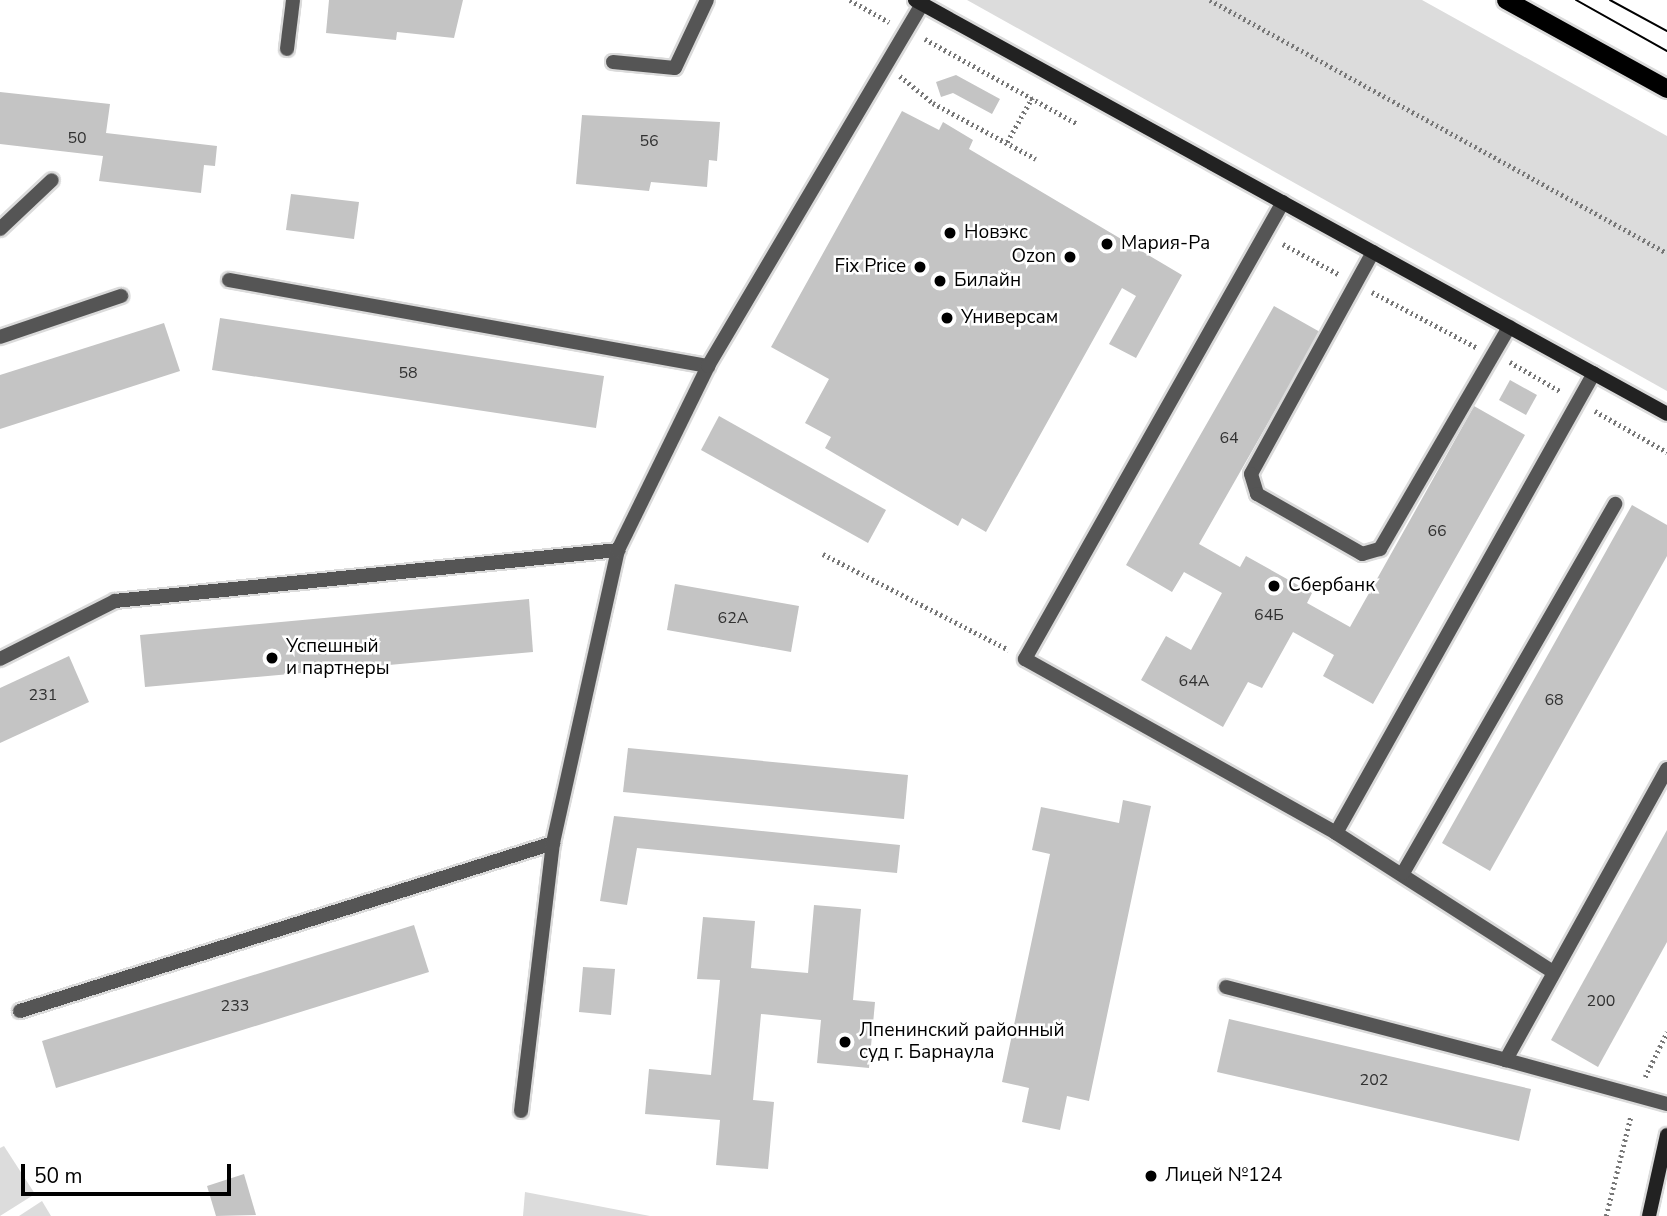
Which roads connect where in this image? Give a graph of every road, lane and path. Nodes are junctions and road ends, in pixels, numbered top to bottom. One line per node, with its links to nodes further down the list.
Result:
1 (293, 0): 8 (lane)
2 (707, 0): 9 (lane)
3 (850, 0): 7 (path)
4 (1210, 0): 21 (path)
5 (1506, 0): 11 (main road)
6 (918, 2): 7 (lane); 17 (street)
7 (906, 32): 10 (lane); 12 (path)
8 (287, 49)
9 (613, 62)
10 (887, 65): 14 (path); 28 (lane)
11 (1667, 89)
12 (1032, 98): 13 (path); 14 (path)
13 (1078, 124)
14 (1007, 142): 15 (path)
15 (1036, 159)
16 (52, 180): 18 (lane)
17 (1283, 202): 19 (lane); 20 (street)
18 (0, 229)
19 (1266, 235): 23 (path); 37 (lane)
20 (1373, 253): 23 (lane); 25 (street)
21 (1667, 253)
22 (229, 280): 28 (lane)
23 (1356, 284): 27 (path); 27 (lane)
24 (121, 296): 26 (lane)
25 (1508, 327): 27 (lane); 29 (street)
26 (0, 337)
27 (1492, 355): 30 (path)
28 (708, 366): 34 (lane)
29 (1594, 373): 30 (lane); 31 (street)
30 (1578, 401): 32 (path); 39 (lane)
31 (1667, 414)
32 (1667, 452)
33 (1615, 504): 41 (lane)
34 (618, 550): 36 (lane); 40 (lane)
35 (823, 554): 37 (path)
36 (0, 659)
37 (1026, 659): 39 (lane)
38 (1667, 769): 42 (lane)
39 (1336, 833): 41 (lane)
40 (553, 843): 44 (lane); 49 (lane)
41 (1403, 873): 42 (lane)
42 (1553, 972): 46 (lane)
43 (1226, 987): 46 (lane)
44 (20, 1011)
45 (1667, 1032): 47 (path)
46 (1506, 1060): 47 (lane)
47 (1636, 1096): 48 (lane); 51 (path)
48 (1667, 1104)
49 (521, 1111)
50 (1667, 1135): 52 (street)
51 (1606, 1216)
52 (1649, 1216)

